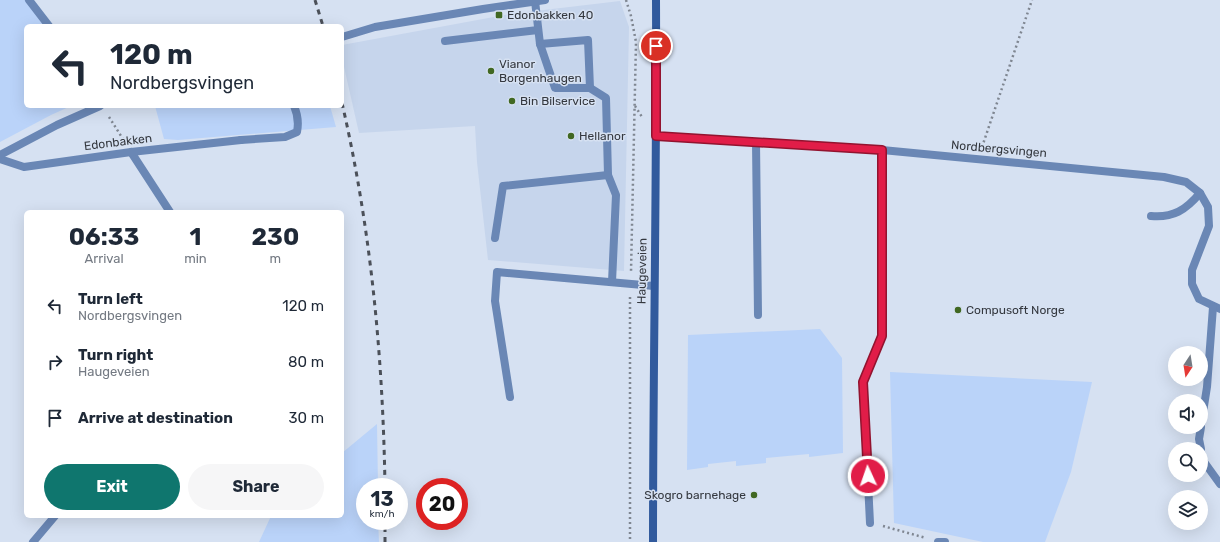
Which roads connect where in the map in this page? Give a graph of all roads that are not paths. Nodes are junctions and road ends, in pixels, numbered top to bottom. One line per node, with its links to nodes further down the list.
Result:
1 (29, 0): 5 (street)
2 (545, 0): 4 (street)
3 (656, 0): 13 (main road, Haugeveien)
4 (534, 1): 6 (street); 7 (street)
5 (47, 24)
6 (538, 30): 8 (street); 9 (street)
7 (344, 36)
8 (445, 41)
9 (540, 44): 10 (street); 10 (street)
10 (590, 88): 19 (street)
11 (96, 108): 17 (street)
12 (295, 108): 16 (street, Edonbakken)
13 (656, 136): 14 (street, Nordbergsvingen); 25 (main road, Haugeveien)
14 (756, 142): 15 (street, Nordbergsvingen); 27 (street)
15 (882, 150): 20 (street, Nordbergsvingen); 33 (street)
16 (131, 152): 18 (street, Edonbakken); 21 (street)
17 (0, 155)
18 (0, 159)
19 (608, 175): 23 (street); 24 (street)
20 (1200, 193): 22 (street); 26 (street, Nordbergsvingen)
21 (169, 210)
22 (1151, 216)
23 (495, 238)
24 (612, 282): 25 (street); 29 (street)
25 (654, 286): 35 (main road, Haugeveien)
26 (1216, 308): 28 (street)
27 (758, 315)
28 (1206, 394)
29 (510, 397)
30 (1208, 467): 31 (street)
31 (1220, 484)
32 (53, 518): 34 (street)
33 (870, 523)
34 (33, 542)
35 (653, 542)

